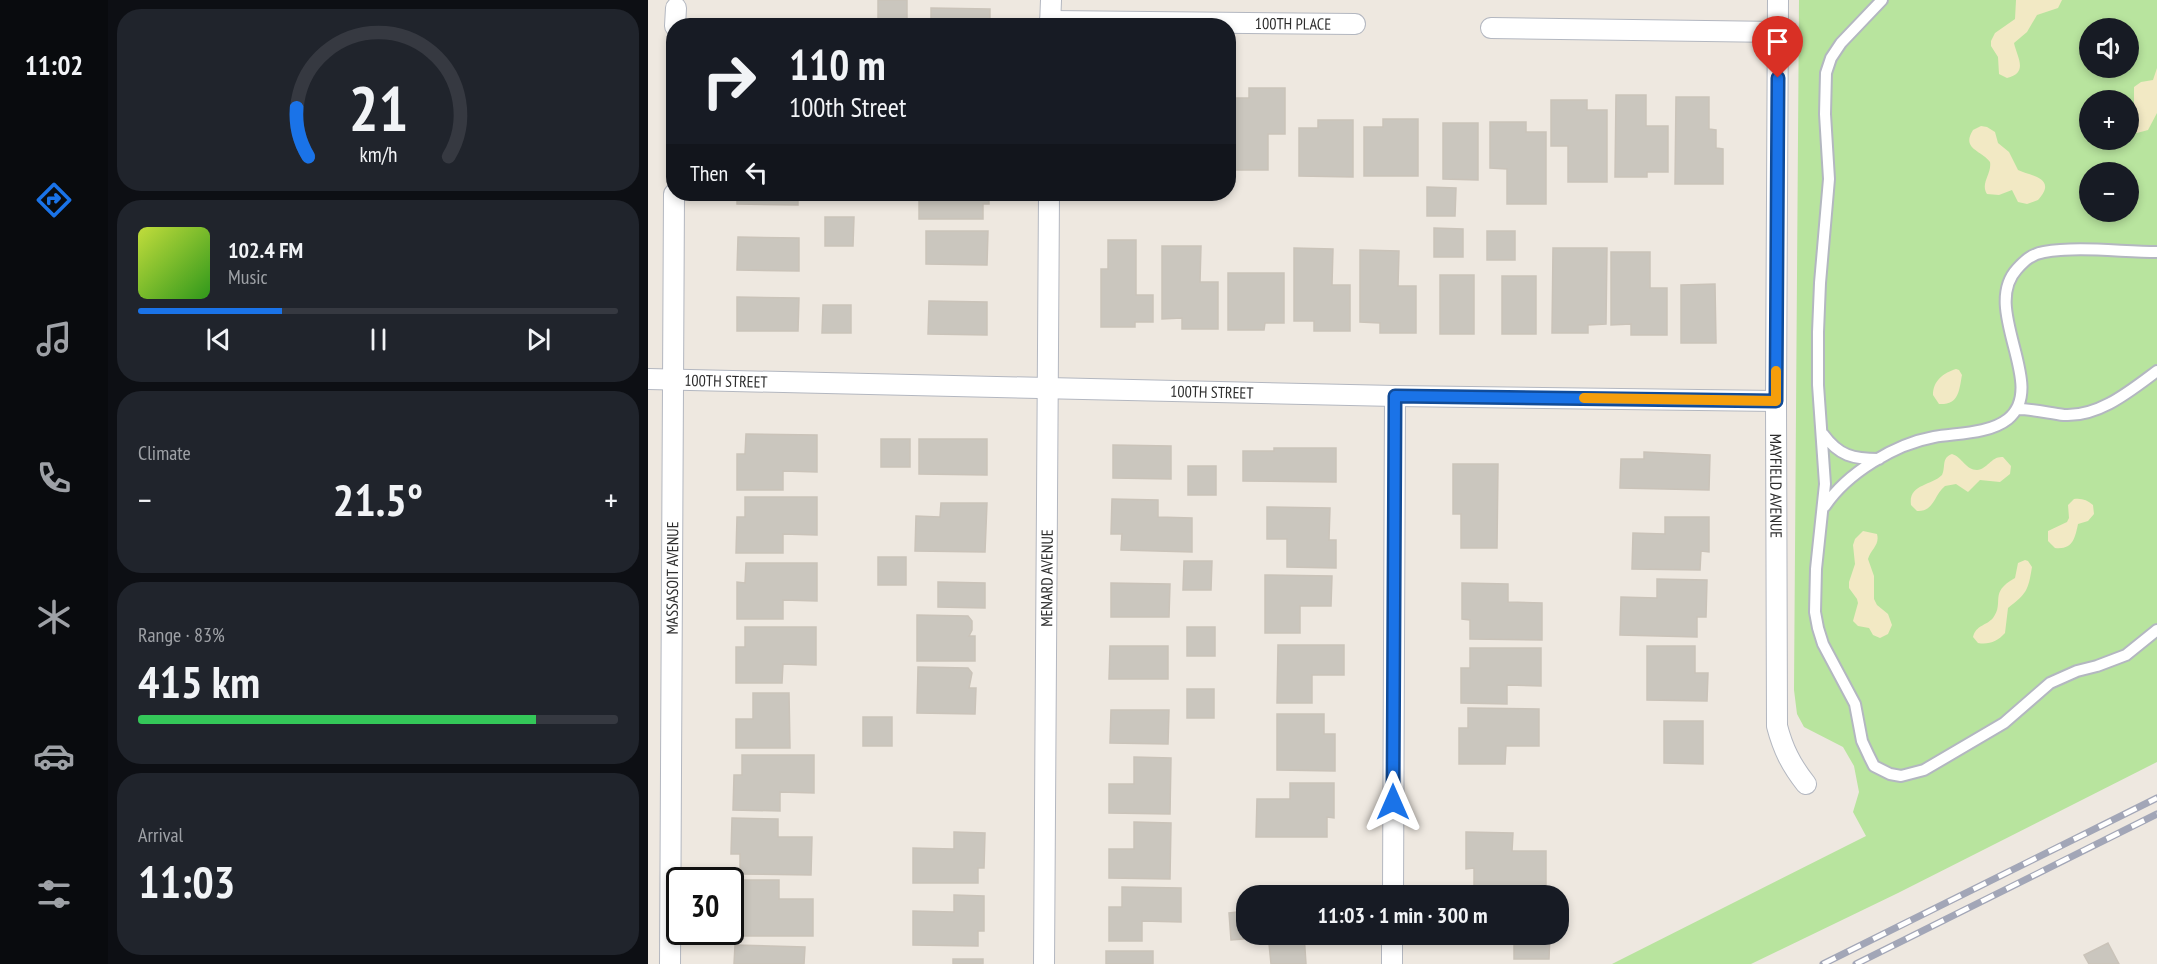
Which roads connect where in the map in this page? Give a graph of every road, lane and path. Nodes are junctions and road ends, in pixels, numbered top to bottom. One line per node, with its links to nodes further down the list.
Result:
1 (1051, 0): 4 (street)
2 (1779, 0): 8 (street, MAYFIELD AVENUE)
3 (1882, 0): 19 (lane)
4 (1050, 18)
5 (1236, 24): 6 (street, 100TH PLACE)
6 (1355, 24)
7 (1491, 28): 8 (street)
8 (1778, 32): 17 (street, MAYFIELD AVENUE)
9 (674, 201): 14 (street, MASSASOIT AVENUE)
10 (1049, 201): 15 (street, MENARD AVENUE)
11 (2157, 252): 18 (lane)
12 (2157, 371): 18 (lane)
13 (648, 379): 14 (street, 100TH STREET)
14 (673, 380): 15 (street, 100TH STREET); 26 (street, MASSASOIT AVENUE)
15 (1048, 387): 16 (street, 100TH STREET); 27 (street, MENARD AVENUE)
16 (1395, 396): 17 (street, 100TH STREET); 24 (street)
17 (1776, 401): 23 (street, MAYFIELD AVENUE)
18 (2017, 409): 20 (lane)
19 (1823, 434): 20 (lane); 21 (lane)
20 (1879, 459): 21 (lane)
21 (1824, 509): 22 (lane)
22 (2157, 630)
23 (1806, 784)
24 (1392, 885)
25 (1392, 945): 28 (street)
26 (670, 964)
27 (1044, 964)
28 (1392, 964)

